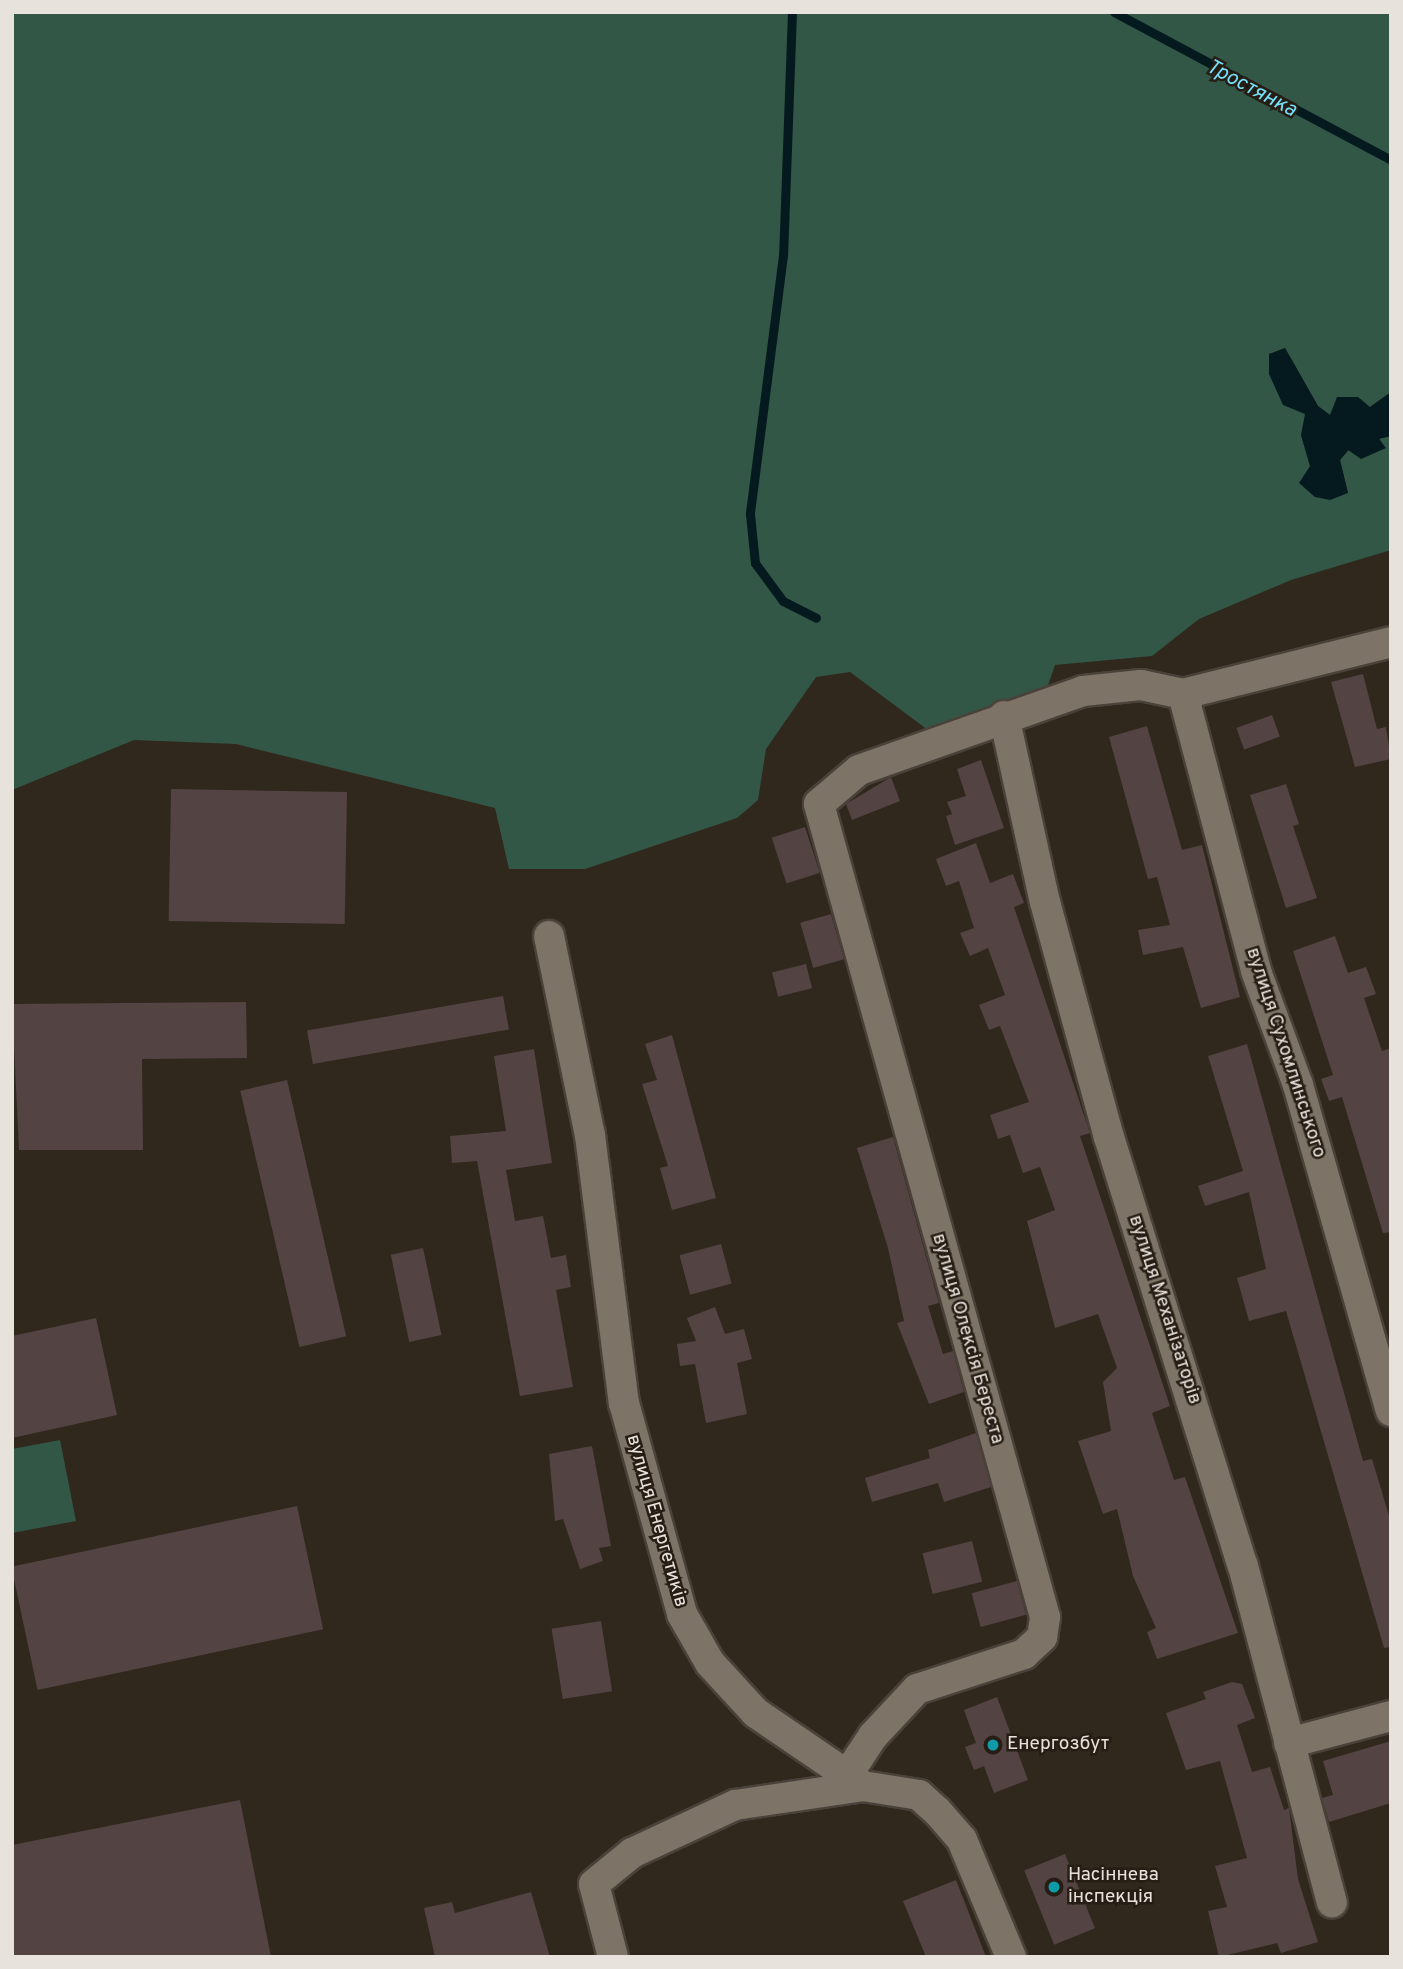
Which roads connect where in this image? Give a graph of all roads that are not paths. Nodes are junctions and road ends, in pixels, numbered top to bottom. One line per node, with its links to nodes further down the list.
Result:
1 (1391, 642): 2 (street)
2 (1183, 694): 3 (street); 5 (street, вулиця Сухомлинського)
3 (1004, 716): 7 (street, вулиця Механізаторів); 8 (street, вулиця Олексія Береста)
4 (549, 936): 8 (street, вулиця Енергетиків)
5 (1391, 1412)
6 (1391, 1716): 7 (street)
7 (1289, 1743): 9 (street, вулиця Механізаторів)
8 (856, 1780): 10 (street); 11 (street, вулиця Енергетиків)
9 (1332, 1902)
10 (612, 1957)
11 (1011, 1957)

